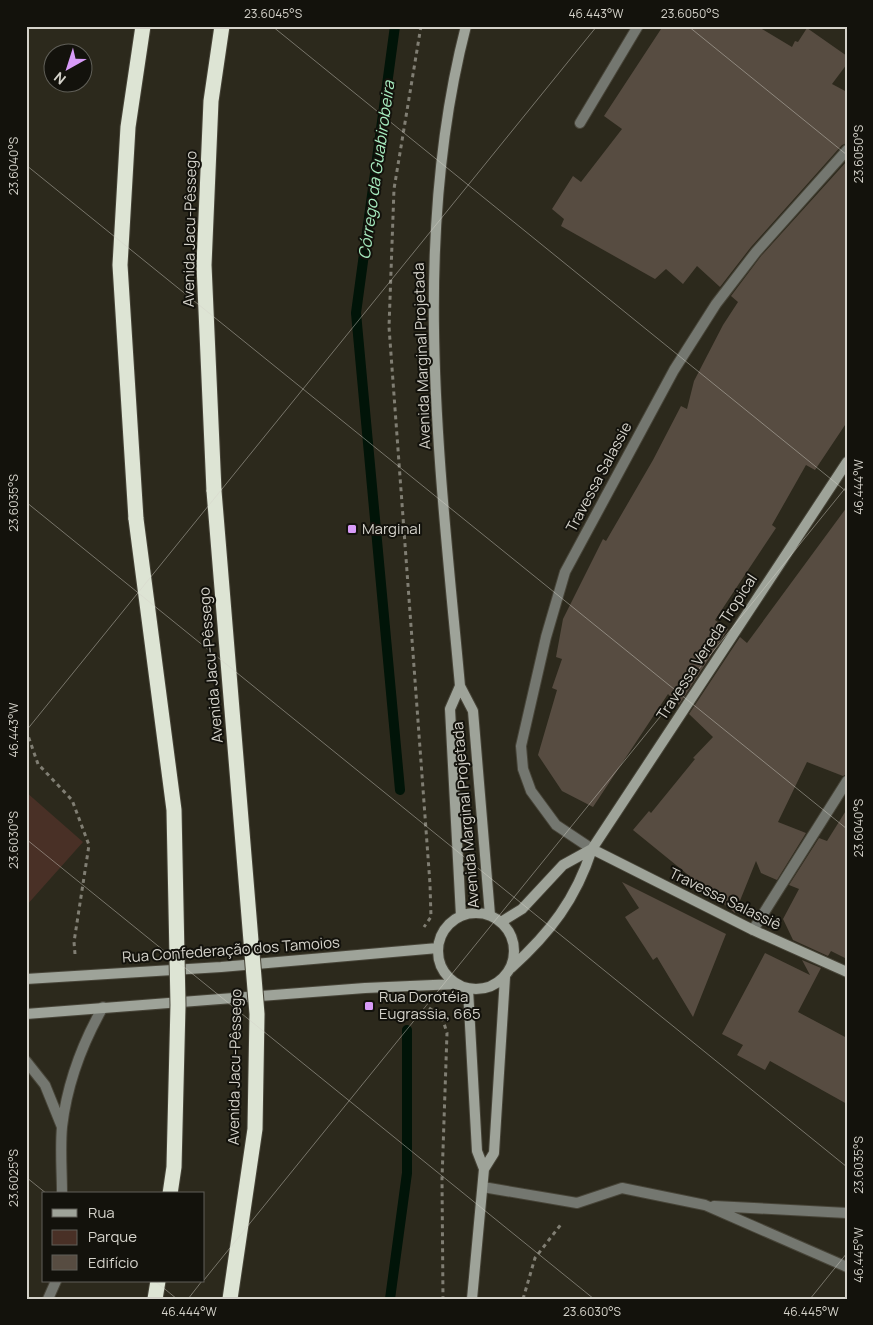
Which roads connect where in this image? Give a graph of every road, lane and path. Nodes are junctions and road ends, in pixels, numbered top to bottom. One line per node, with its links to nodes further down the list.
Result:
1 (143, 26): 33 (highway, bridge)
2 (222, 26): 42 (highway, Avenida Jacu-Pêssego, bridge)
3 (421, 26): 16 (path)
4 (466, 26): 9 (main road, Avenida Marginal Projetada)
5 (638, 26): 6 (street)
6 (580, 123)
7 (847, 150): 12 (street, Travessa Salassie)
8 (847, 462): 12 (main road, Travessa Vereda Tropical)
9 (460, 686): 13 (main road, Avenida Marginal Projetada); 14 (main road, Avenida Marginal Projetada)
10 (26, 730): 19 (path)
11 (847, 781): 17 (street)
12 (592, 849): 15 (main road, Travessa Vereda Tropical); 17 (main road, Travessa Salassiê); 21 (main road, Travessa Vereda Tropical)
13 (490, 915): 14 (main road); 15 (main road)
14 (461, 916): 18 (main road)
15 (501, 922): 21 (main road)
16 (423, 929)
17 (752, 930): 20 (main road, Travessa Salassiê)
18 (438, 948): 22 (main road, Rua Confederação dos Tamoios); 23 (main road)
19 (75, 955)
20 (847, 972)
21 (508, 973): 24 (main road); 30 (main road)
22 (26, 979)
23 (456, 984): 24 (main road); 25 (main road)
24 (468, 989): 30 (main road)
25 (103, 1007): 26 (main road); 29 (street)
26 (26, 1014)
27 (447, 1033): 43 (path)
28 (26, 1061): 29 (street)
29 (62, 1128): 32 (street)
30 (484, 1169): 31 (main road)
31 (483, 1187): 34 (street); 44 (main road)
32 (62, 1192)
33 (170, 1192)
34 (578, 1204): 35 (street); 45 (path)
35 (705, 1205): 36 (street); 37 (street)
36 (847, 1213)
37 (847, 1267)
38 (56, 1282): 40 (street)
39 (158, 1282): 41 (highway)
40 (48, 1299)
41 (155, 1299)
42 (230, 1299)
43 (443, 1299)
44 (472, 1299)
45 (523, 1299)

